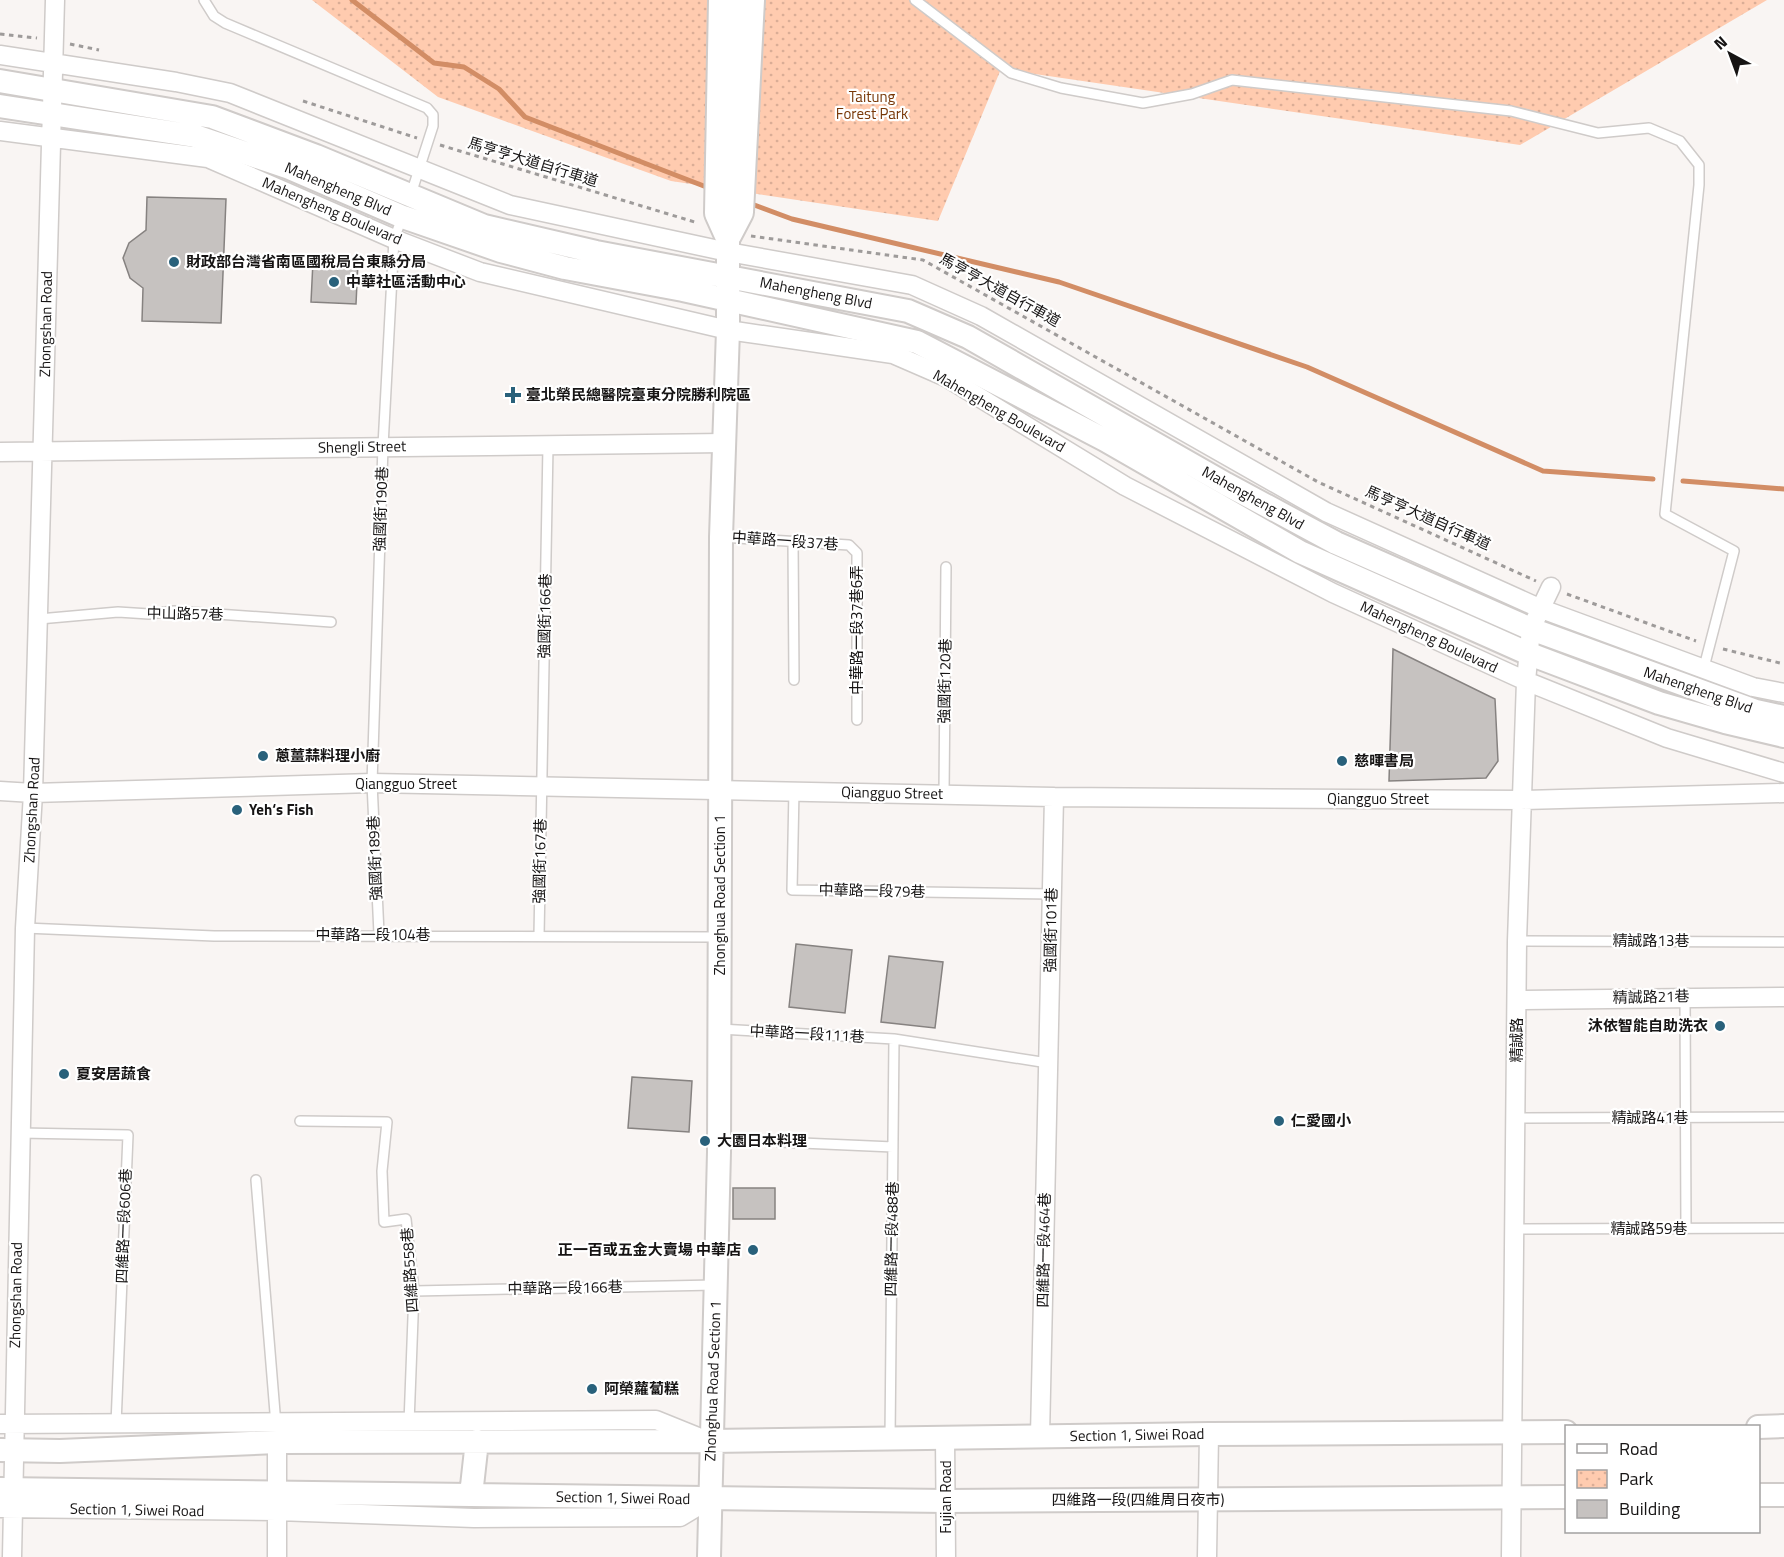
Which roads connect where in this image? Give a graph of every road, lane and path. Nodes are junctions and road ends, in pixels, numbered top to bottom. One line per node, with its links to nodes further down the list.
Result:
1 (55, 0): 7 (street, Zhongshan Road)
2 (723, 0): 23 (main road)
3 (750, 0): 23 (main road)
4 (915, 0): 47 (lane)
5 (206, 4): 18 (lane, 強國街190巷)
6 (0, 34): 7 (path)
7 (54, 40): 8 (path); 10 (street, Zhongshan Road)
8 (110, 53)
9 (0, 55): 10 (street)
10 (53, 63): 12 (street, Zhongshan Road); 19 (street)
11 (0, 81): 12 (street)
12 (52, 88): 15 (street, Zhongshan Road); 20 (street)
13 (292, 98): 18 (path, 馬亨亨大道自行車道)
14 (0, 106): 15 (street)
15 (51, 114): 17 (street, Zhongshan Road); 21 (street, Mahengheng Blvd)
16 (0, 130): 17 (street, Mahengheng Boulevard)
17 (50, 137): 22 (street, Mahengheng Boulevard); 34 (street, Zhongshan Road)
18 (428, 142): 19 (lane, 強國街190巷); 23 (path, 馬亨亨大道自行車道)
19 (420, 169): 20 (lane, 強國街190巷); 23 (street)
20 (411, 195): 21 (lane, 強國街190巷); 24 (street)
21 (403, 217): 22 (lane, 強國街190巷); 25 (street, Mahengheng Blvd)
22 (394, 239): 27 (street, Mahengheng Boulevard); 31 (lane, 強國街190巷)
23 (728, 242): 24 (street, Zhonghua Road Section 1); 26 (street); 42 (path, 馬亨亨大道自行車道)
24 (728, 276): 25 (street, Zhonghua Road Section 1); 28 (street, Mahengheng Blvd)
25 (728, 302): 27 (street, Zhonghua Road Section 1); 29 (street, Mahengheng Boulevard)
26 (981, 316): 28 (street); 35 (street)
27 (728, 330): 29 (street, Mahengheng Boulevard); 30 (street, Zhonghua Road Section 1)
28 (968, 337): 36 (street, Mahengheng Blvd)
29 (950, 369): 40 (street, Mahengheng Boulevard)
30 (724, 443): 32 (street, Shengli Street); 37 (street, Zhonghua Road Section 1)
31 (383, 446): 32 (street, Shengli Street); 34 (street, Shengli Street); 61 (lane, 強國街190巷)
32 (548, 446): 62 (lane, 強國街166巷)
33 (0, 452): 34 (street, Shengli Street)
34 (44, 453): 44 (street, Zhongshan Road)
35 (1326, 512): 36 (street); 43 (street)
36 (1317, 533): 46 (street, Mahengheng Blvd)
37 (721, 537): 38 (lane, 中華路一段37巷); 63 (street, Zhonghua Road Section 1)
38 (793, 541): 39 (lane, 中華路一段37巷); 51 (lane)
39 (849, 545): 57 (lane, 中華路一段37巷6弄)
40 (1295, 562): 48 (street, Mahengheng Boulevard); 52 (street, Mahengheng Boulevard)
41 (946, 567): 68 (lane, 強國街120巷)
42 (1551, 587): 43 (street, 精誠路); 47 (path, 馬亨亨大道自行車道)
43 (1539, 608): 46 (street, 精誠路); 50 (street)
44 (39, 619): 45 (lane, 中山路57巷); 66 (street, Zhongshan Road)
45 (331, 622)
46 (1531, 629): 48 (street, 精誠路); 53 (street, Mahengheng Blvd)
47 (1711, 646): 49 (path, 馬亨亨大道自行車道); 50 (lane)
48 (1527, 653): 52 (street, 精誠路); 55 (street, Mahengheng Boulevard)
49 (1784, 664)
50 (1703, 668): 53 (lane); 54 (street)
51 (794, 680)
52 (1526, 681): 59 (street, Mahengheng Boulevard); 70 (street, 精誠路)
53 (1697, 690): 56 (street, Mahengheng Blvd)
54 (1784, 693)
55 (1697, 714): 58 (street, Mahengheng Boulevard); 59 (street)
56 (1784, 717)
57 (857, 720)
58 (1784, 736)
59 (1690, 744): 60 (street, Mahengheng Boulevard)
60 (1784, 773)
61 (372, 783): 62 (street, Qiangguo Street); 66 (street, Qiangguo Street); 73 (lane, 強國街189巷)
62 (542, 785): 63 (street, Qiangguo Street); 74 (lane, 強國街167巷)
63 (720, 789): 64 (street, Qiangguo Street); 75 (street, Zhonghua Road Section 1)
64 (794, 790): 68 (street, Qiangguo Street); 71 (lane, 中華路一段79巷)
65 (0, 791): 66 (street, Qiangguo Street)
66 (33, 793): 72 (street, Zhongshan Road)
67 (1784, 793): 70 (street, Qiangguo Street)
68 (944, 794): 69 (street, Qiangguo Street)
69 (1054, 797): 70 (street, Qiangguo Street); 71 (street, 強國街101巷)
70 (1521, 800): 76 (street, 精誠路)
71 (1052, 894): 83 (street, 強國街101巷)
72 (25, 928): 73 (lane, 中華路一段104巷); 88 (street, Zhongshan Road)
73 (379, 934): 74 (lane, 中華路一段104巷)
74 (539, 936): 75 (lane, 中華路一段104巷)
75 (720, 937): 81 (street, Zhonghua Road Section 1)
76 (1517, 941): 77 (lane, 精誠路13巷); 80 (street, 精誠路)
77 (1784, 942)
78 (1685, 996): 79 (street, 精誠路21巷); 80 (street, 精誠路21巷); 86 (lane)
79 (1784, 997)
80 (1517, 1000): 85 (street, 精誠路)
81 (720, 1029): 82 (lane, 中華路一段111巷); 95 (street, Zhonghua Road Section 1)
82 (894, 1039): 83 (lane, 中華路一段111巷); 90 (lane, 四維路一段488巷)
83 (1048, 1063): 106 (street, 四維路一段464巷)
84 (1784, 1117): 86 (lane, 精誠路41巷)
85 (1516, 1118): 86 (lane, 精誠路41巷); 93 (street, 精誠路)
86 (1685, 1118): 94 (lane)
87 (300, 1121): 96 (lane, 四維路558巷)
88 (20, 1133): 98 (street, Zhongshan Road); 99 (lane, 四維路一段606巷)
89 (779, 1142): 90 (lane)
90 (893, 1147): 108 (lane, 四維路一段488巷)
91 (256, 1180): 102 (lane)
92 (1784, 1228): 94 (lane, 精誠路59巷)
93 (1515, 1229): 94 (lane, 精誠路59巷); 105 (street, 精誠路)
94 (1686, 1229)
95 (716, 1285): 96 (lane, 中華路一段166巷); 110 (street, Zhonghua Road Section 1)
96 (414, 1291): 97 (lane, 四維路558巷)
97 (409, 1422): 102 (street, Section 1, Siwei Road); 110 (street, Section 1, Siwei Road)
98 (6, 1424): 99 (street, Section 1, Siwei Road); 111 (street, Zhongshan Road)
99 (116, 1424): 102 (street, Section 1, Siwei Road)
100 (1784, 1426): 101 (street)
101 (1760, 1427)
102 (276, 1432): 109 (street, Section 1, Siwei Road); 111 (street, Section 1, Siwei Road); 121 (street)
103 (1565, 1432): 105 (street, Section 1, Siwei Road)
104 (1209, 1434): 105 (street, Section 1, Siwei Road); 106 (street, Section 1, Siwei Road); 119 (street)
105 (1513, 1434): 115 (street, 精誠路)
106 (1040, 1436): 107 (street, Section 1, Siwei Road)
107 (945, 1438): 108 (street, Section 1, Siwei Road); 120 (street, Fujian Road)
108 (890, 1439): 110 (street, Section 1, Siwei Road)
109 (477, 1441): 110 (street, Section 1, Siwei Road); 112 (street)
110 (709, 1441): 118 (street, Zhonghua Road Section 1)
111 (7, 1450): 117 (street, Zhongshan Road)
112 (471, 1495): 118 (street, Section 1, Siwei Road); 121 (street, Section 1, Siwei Road)
113 (1760, 1495): 114 (street)
114 (1784, 1495)
115 (1512, 1497): 116 (street, 四維路一段(四維周日夜市)); 119 (street, 四維路一段(四維周日夜市)); 127 (street, 精誠路)
116 (1565, 1497)
117 (7, 1498): 121 (street, Section 1, Siwei Road); 122 (street, Zhongshan Road)
118 (710, 1499): 120 (street, 四維路一段(四維周日夜市)); 121 (street, Section 1, Siwei Road); 124 (street, Zhonghua Road Section 1)
119 (1208, 1499): 120 (street, 四維路一段(四維周日夜市)); 126 (street)
120 (946, 1501): 125 (street, Fujian Road)
121 (277, 1502): 123 (street)
122 (12, 1557)
123 (276, 1557)
124 (709, 1557)
125 (946, 1557)
126 (1207, 1557)
127 (1511, 1557)

